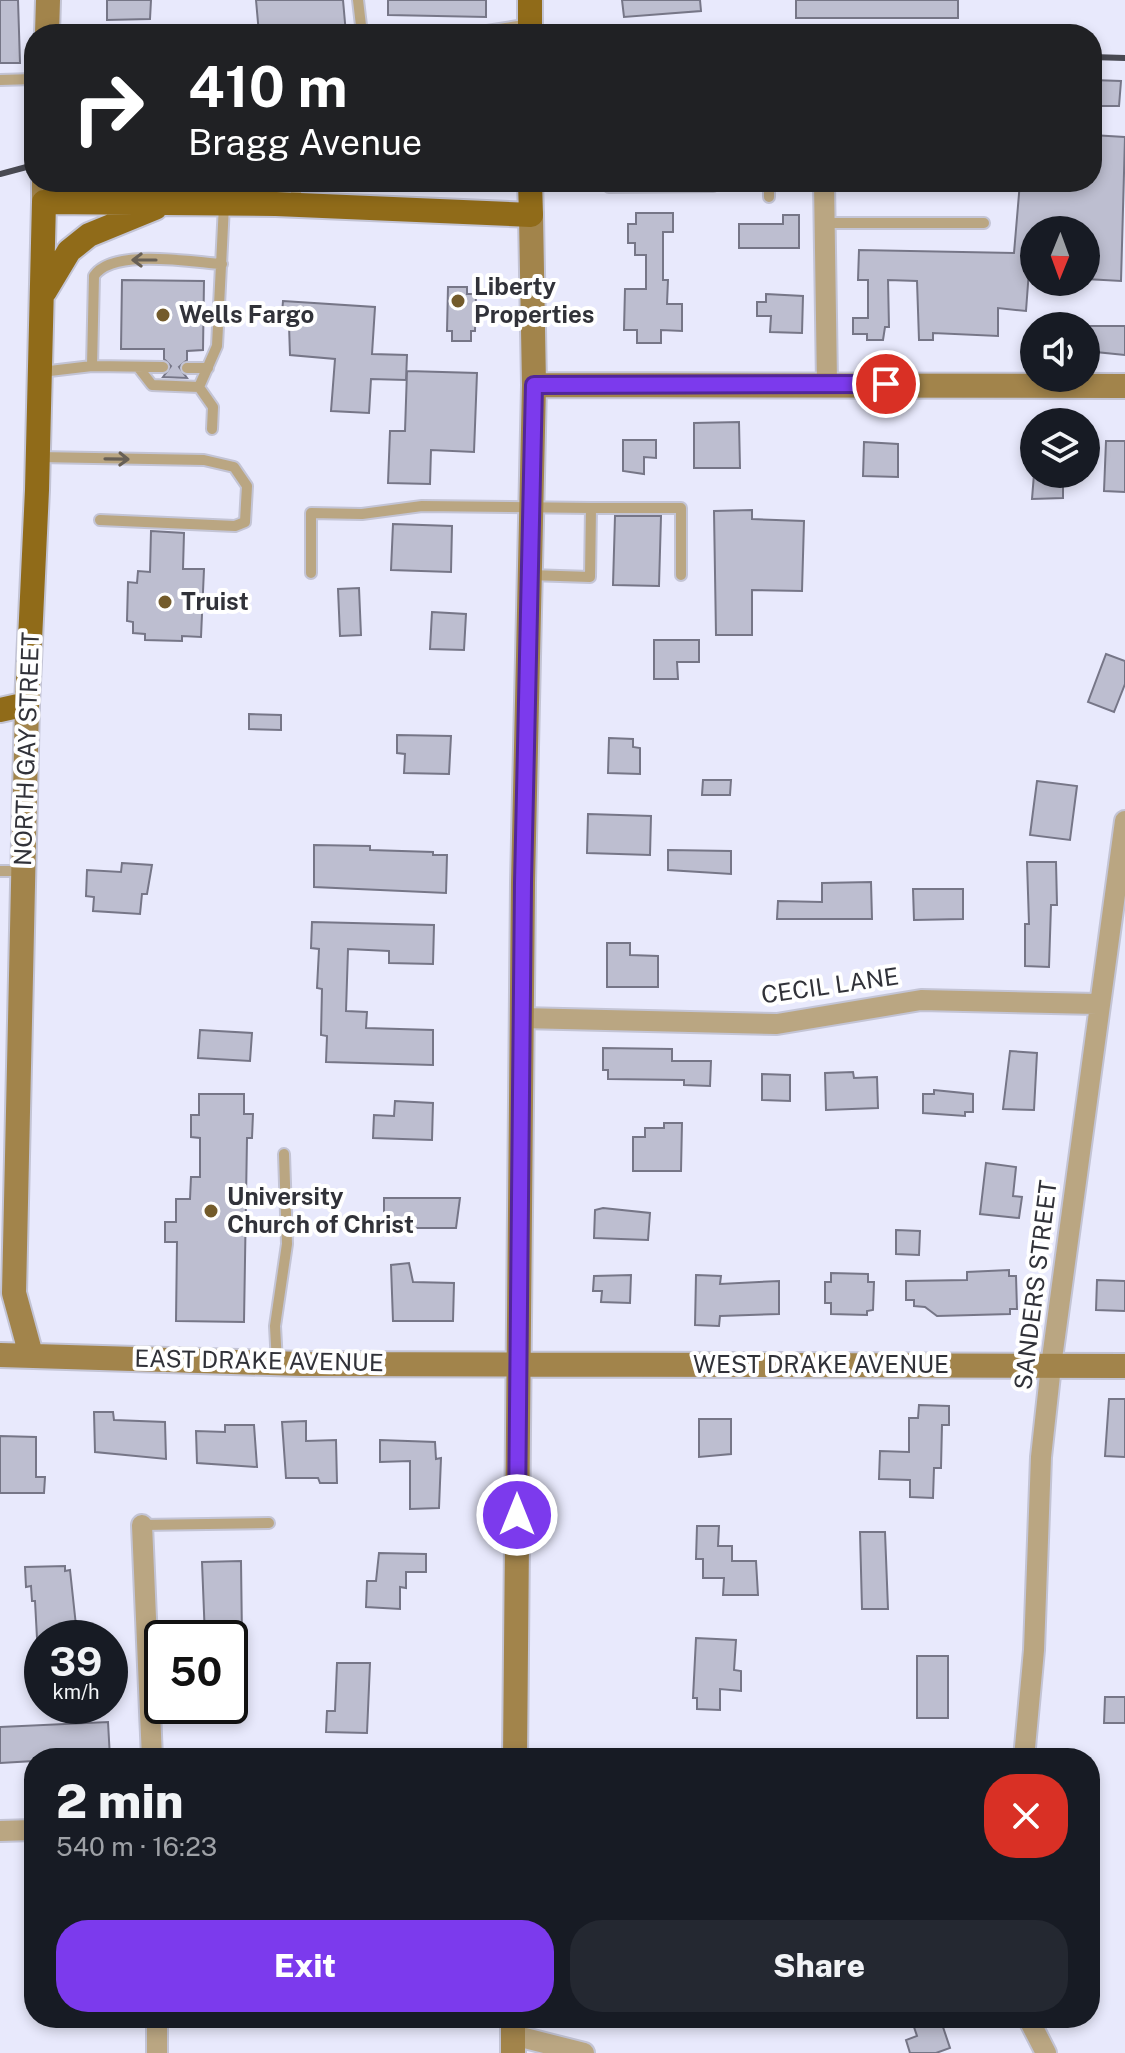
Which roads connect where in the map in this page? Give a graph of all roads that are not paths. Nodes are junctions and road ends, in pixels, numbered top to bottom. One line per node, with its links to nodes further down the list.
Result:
1 (48, 0): 4 (main road)
2 (358, 0): 5 (lane)
3 (530, 19): 6 (lane)
4 (47, 24)
5 (361, 24)
6 (509, 24)
7 (24, 79): 8 (lane)
8 (0, 80)
9 (44, 192): 15 (main road); 21 (main road, NORTH GAY STREET)
10 (530, 192): 17 (main road)
11 (769, 192): 14 (lane)
12 (824, 192): 18 (street)
13 (296, 193): 16 (main road); 17 (main road)
14 (769, 197)
15 (169, 202): 16 (main road); 21 (main road)
16 (224, 205): 20 (lane)
17 (531, 215): 29 (main road)
18 (824, 223): 19 (lane); 28 (street)
19 (984, 223)
20 (222, 264): 22 (lane, one-way to 22); 26 (lane)
21 (44, 293): 27 (main road, NORTH GAY STREET)
22 (92, 366): 23 (lane); 27 (lane)
23 (138, 367): 24 (lane); 31 (lane)
24 (163, 367)
25 (187, 368): 26 (lane)
26 (208, 368): 31 (lane)
27 (41, 372): 33 (main road, NORTH GAY STREET)
28 (827, 384): 29 (main road); 30 (main road)
29 (534, 385): 34 (main road)
30 (1125, 386)
31 (199, 387): 32 (lane)
32 (212, 429)
33 (39, 457): 36 (lane, one-way to 36); 40 (main road, NORTH GAY STREET)
34 (532, 507): 35 (lane); 37 (lane); 38 (main road)
35 (591, 508): 38 (lane); 39 (lane)
36 (100, 520)
37 (311, 573)
38 (530, 575): 45 (main road)
39 (681, 575)
40 (27, 704): 41 (main road); 43 (main road, NORTH GAY STREET)
41 (0, 710)
42 (1125, 821): 44 (street, SANDERS STREET)
43 (12, 871): 47 (main road, NORTH GAY STREET)
44 (1097, 1004): 45 (street, CECIL LANE); 52 (street, SANDERS STREET)
45 (521, 1018): 51 (main road)
46 (284, 1154): 50 (lane)
47 (7, 1302): 49 (main road, NORTH GAY STREET)
48 (0, 1355): 49 (main road, EAST DRAKE AVENUE)
49 (31, 1355): 50 (main road, EAST DRAKE AVENUE)
50 (277, 1363): 51 (main road, EAST DRAKE AVENUE)
51 (518, 1363): 52 (main road, WEST DRAKE AVENUE); 57 (main road)
52 (1051, 1366): 53 (main road, WEST DRAKE AVENUE); 58 (street, SANDERS STREET)
53 (1125, 1366)
54 (269, 1523): 55 (lane)
55 (142, 1525): 56 (street)
56 (152, 1748)
57 (515, 1748)
58 (1025, 1748)
59 (24, 1830): 60 (street)
60 (0, 1831)
61 (157, 2028): 64 (street)
62 (1033, 2028): 66 (street)
63 (513, 2035): 65 (street)
64 (157, 2053)
65 (584, 2053)
66 (1046, 2053)

